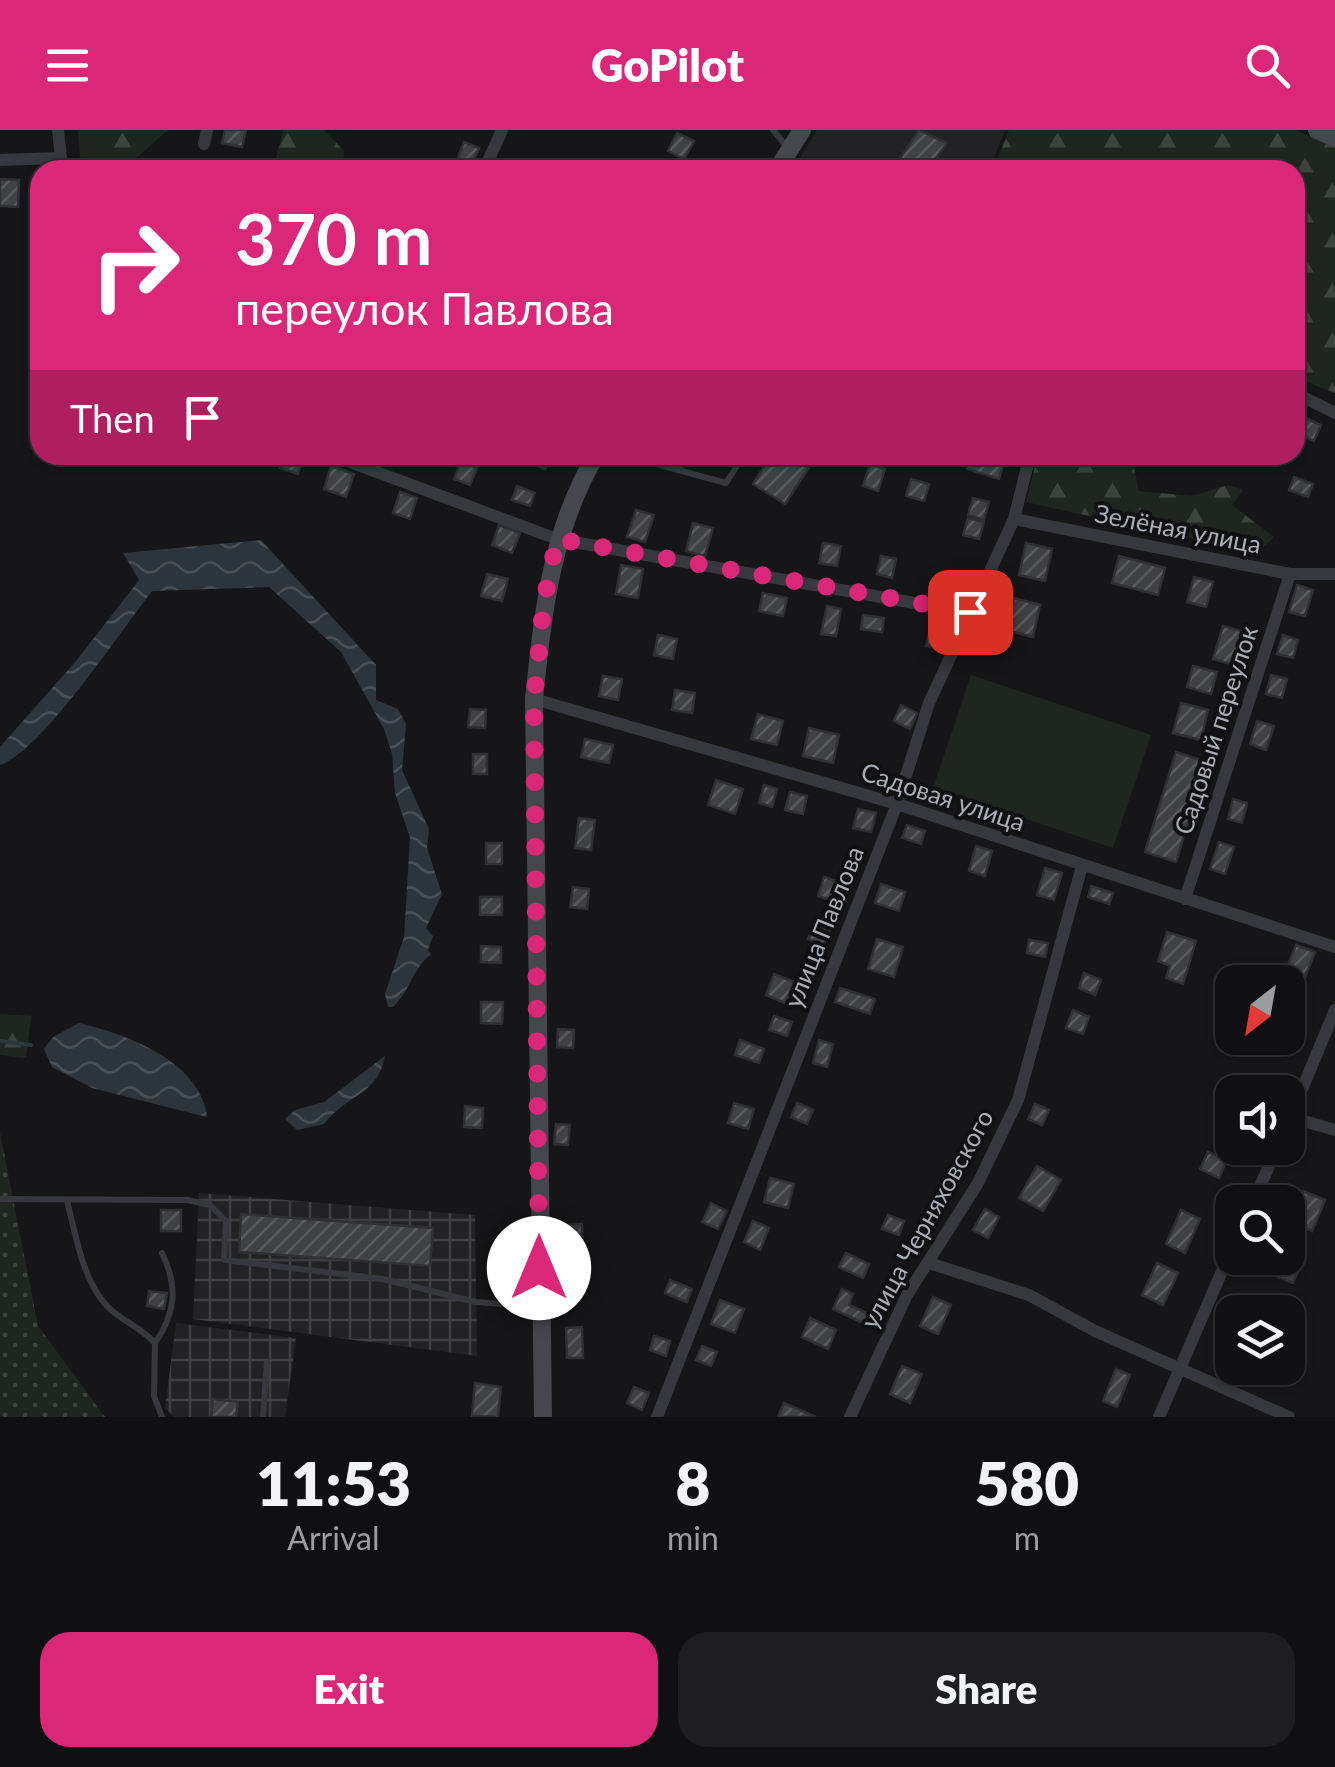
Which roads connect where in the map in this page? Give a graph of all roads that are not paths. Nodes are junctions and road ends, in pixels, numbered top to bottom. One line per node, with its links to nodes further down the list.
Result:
1 (58, 130): 7 (street)
2 (502, 130): 8 (street)
3 (773, 130): 9 (lane)
4 (802, 130): 10 (street)
5 (1317, 130): 6 (street)
6 (1335, 138)
7 (0, 160)
8 (488, 160)
9 (785, 160)
10 (787, 160)
11 (1305, 399): 12 (street)
12 (1335, 413)
13 (359, 465): 21 (street)
14 (591, 465): 21 (street)
15 (660, 465): 19 (lane)
16 (681, 465): 19 (lane)
17 (738, 465): 19 (lane)
18 (1028, 465): 20 (street, улица Павлова)
19 (678, 470)
20 (1014, 519): 22 (street, Зелёная улица); 24 (street, улица Павлова)
21 (557, 539): 24 (street); 25 (street)
22 (1290, 574): 23 (street, Зелёная улица); 28 (street, Садовый переулок)
23 (1335, 574)
24 (970, 612): 26 (street, улица Павлова)
25 (534, 699): 26 (street, Садовая улица); 39 (street)
26 (897, 804): 27 (street, Садовая улица); 46 (street, улица Павлова)
27 (1082, 866): 28 (street, Садовая улица); 37 (street, улица Черняховского)
28 (1185, 900): 29 (street, Садовая улица)
29 (1335, 947)
30 (1335, 1010): 31 (street)
31 (1305, 1082)
32 (1305, 1123): 33 (street)
33 (1335, 1130)
34 (0, 1198): 35 (lane)
35 (67, 1201): 39 (lane); 40 (lane)
36 (162, 1253): 40 (lane)
37 (929, 1263): 42 (street); 47 (street, улица Черняховского)
38 (1220, 1275): 42 (street)
39 (539, 1308): 45 (street)
40 (155, 1343): 43 (lane)
41 (267, 1362): 44 (lane)
42 (1179, 1370): 48 (street); 49 (street)
43 (162, 1417)
44 (263, 1417)
45 (543, 1417)
46 (657, 1417)
47 (850, 1417)
48 (1160, 1417)
49 (1289, 1417)

